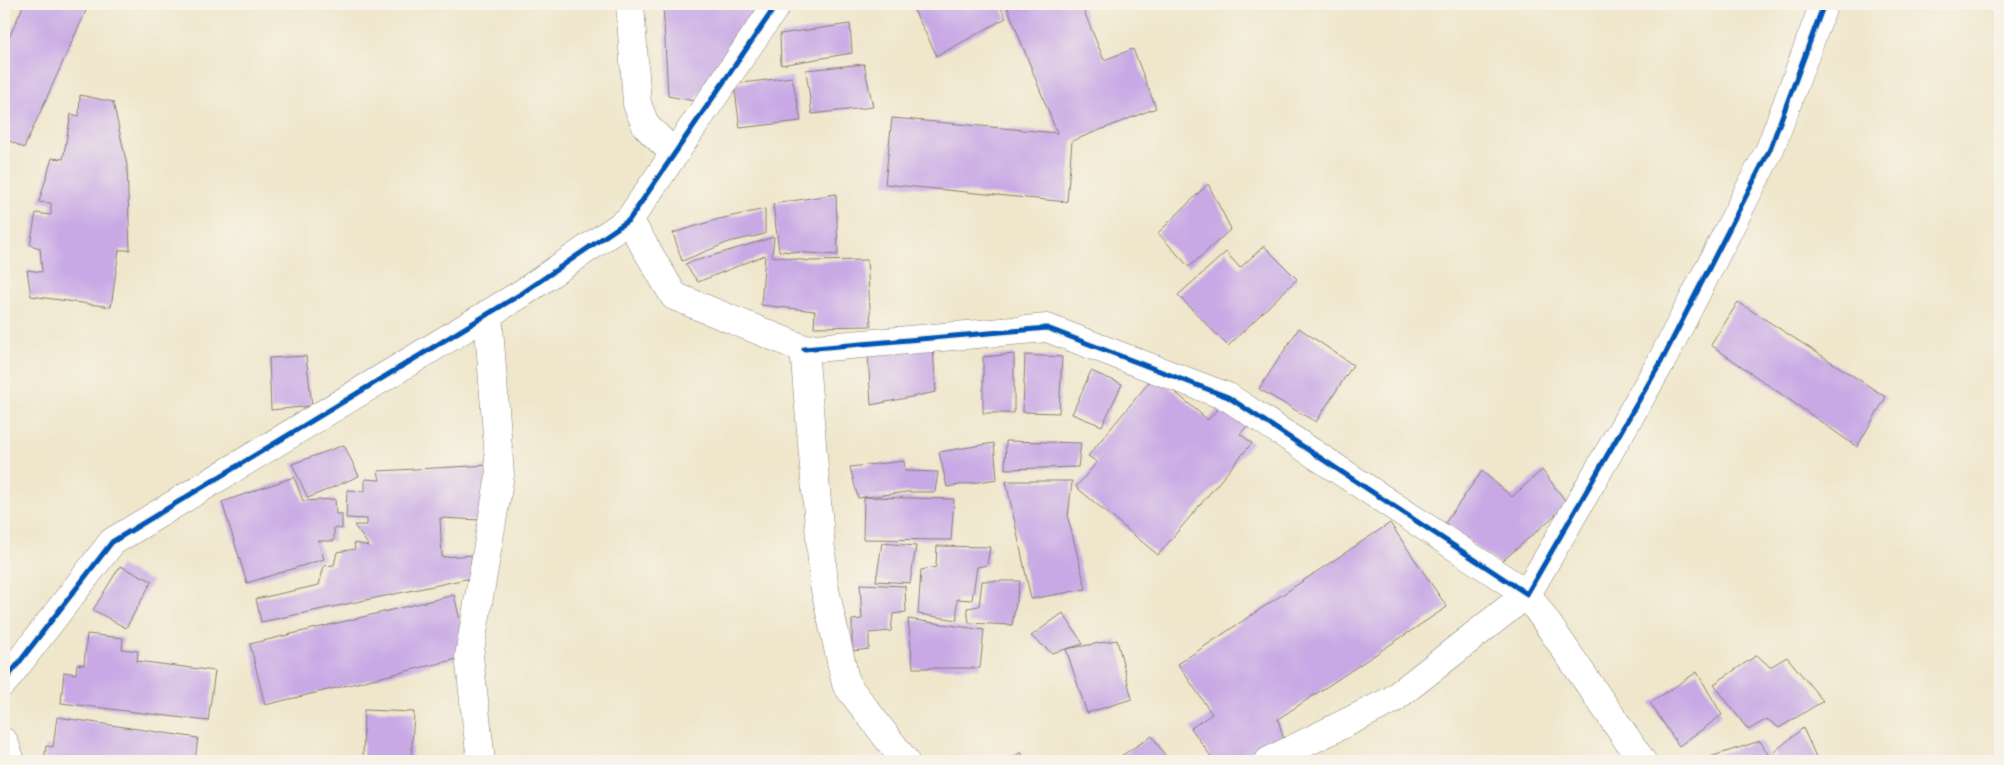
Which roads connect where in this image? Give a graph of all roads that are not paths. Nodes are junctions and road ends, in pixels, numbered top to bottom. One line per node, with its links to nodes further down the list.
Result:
1 (630, 4): 4 (street)
2 (777, 4): 4 (street)
3 (1824, 4): 8 (street)
4 (675, 154): 5 (street)
5 (629, 220): 6 (street); 7 (street)
6 (488, 314): 9 (street); 12 (street)
7 (804, 349): 8 (street); 13 (street)
8 (1527, 594): 14 (street); 15 (street)
9 (4, 682)
10 (4, 742): 11 (street)
11 (11, 761)
12 (481, 761)
13 (905, 761)
14 (1269, 761)
15 (1642, 761)

